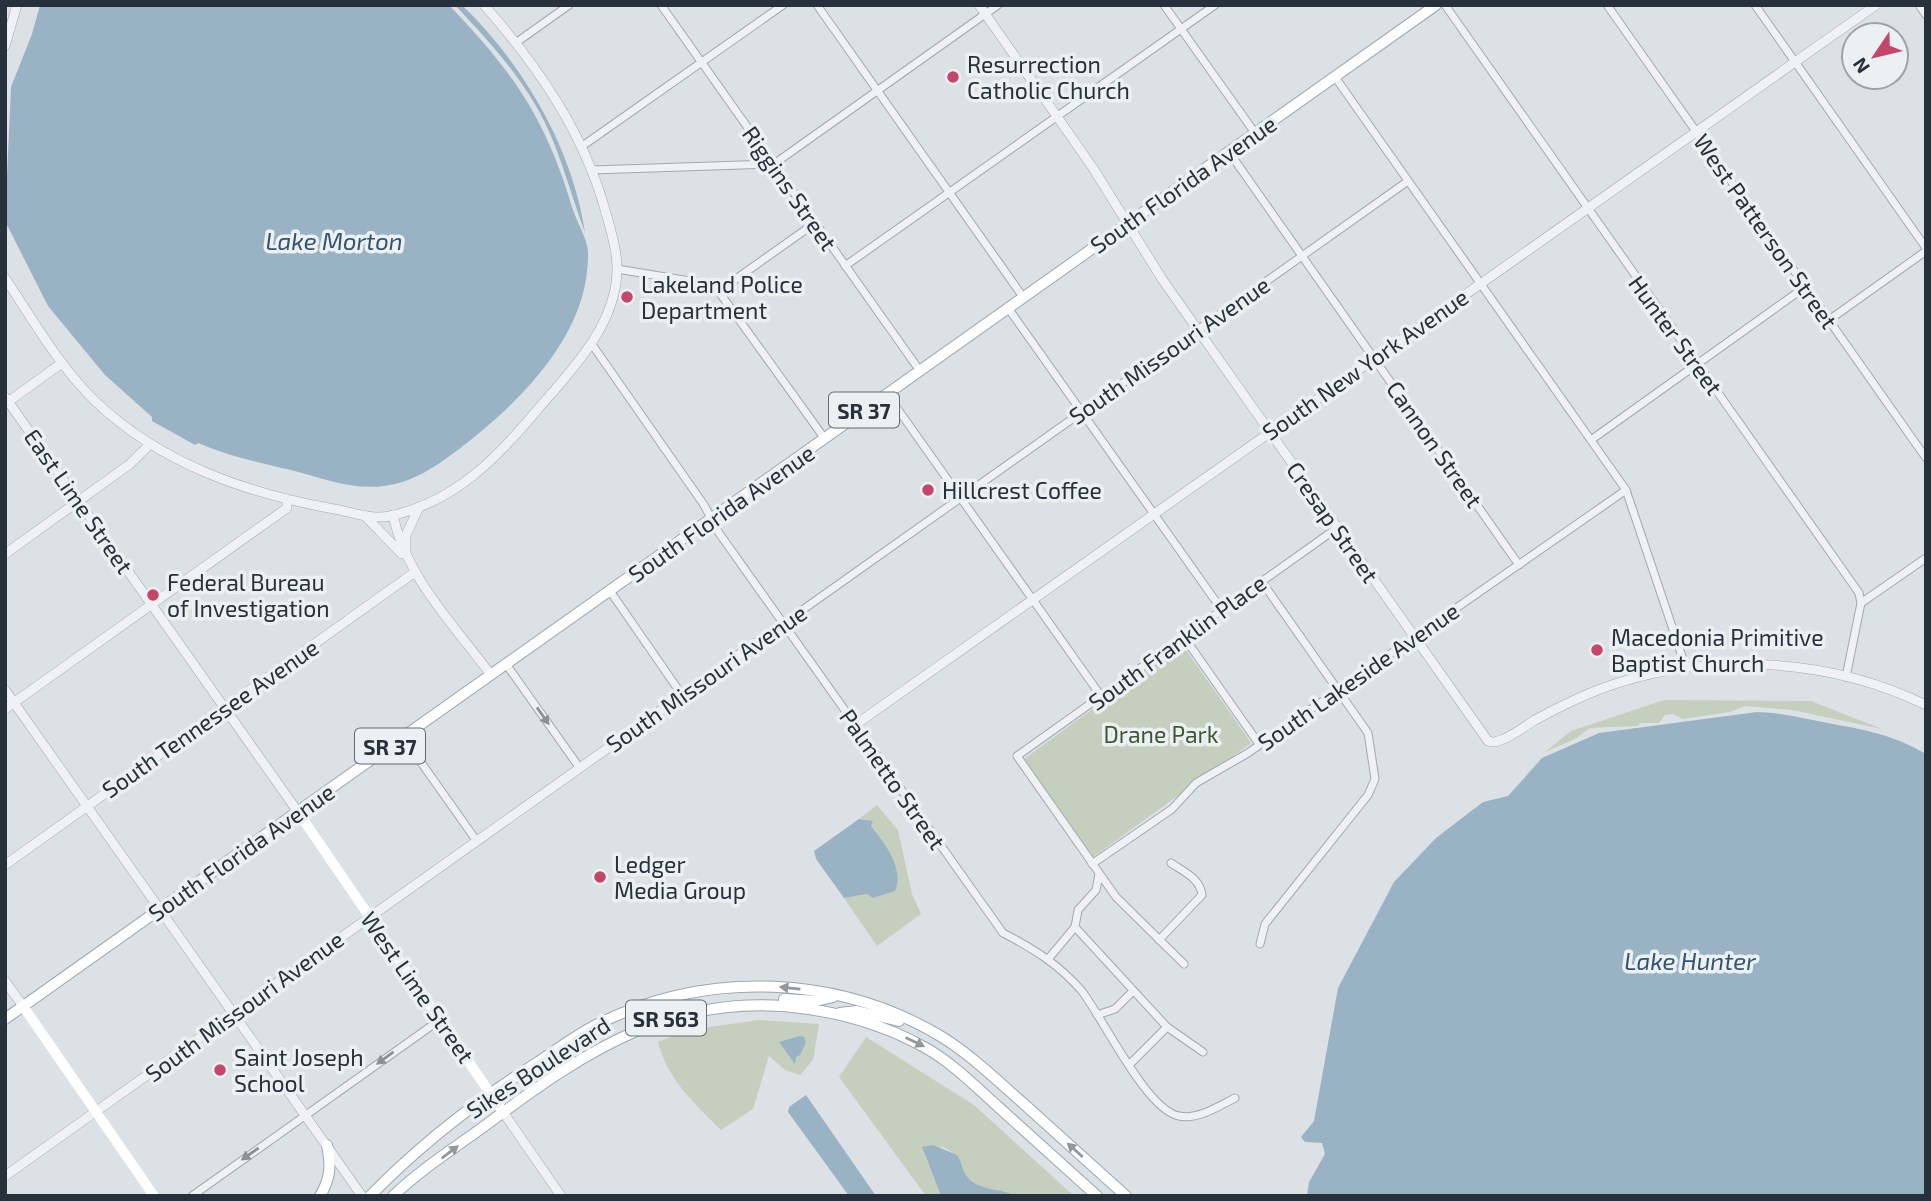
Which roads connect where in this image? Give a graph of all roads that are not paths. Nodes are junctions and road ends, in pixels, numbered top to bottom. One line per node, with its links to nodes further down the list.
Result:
1 (17, 5): 20 (street)
2 (484, 5): 19 (street)
3 (569, 5): 19 (street)
4 (661, 5): 22 (street, Riggins Street)
5 (783, 5): 22 (street)
6 (817, 5): 24 (street)
7 (998, 5): 16 (street)
8 (1164, 5): 18 (street)
9 (1215, 5): 18 (street)
10 (1436, 5): 23 (main road, South Florida Avenue / SR 37)
11 (1445, 5): 34 (street, Hunter Street)
12 (1607, 5): 26 (street, West Patterson Street)
13 (1755, 5): 21 (street)
14 (1875, 5): 21 (street, South New York Avenue)
15 (1919, 5): 17 (street)
16 (981, 10): 24 (street); 25 (street, Cresap Street)
17 (1926, 15)
18 (1181, 29): 25 (street); 27 (street)
19 (517, 42): 28 (street)
20 (5, 46)
21 (1795, 62): 26 (street, South New York Avenue); 37 (street)
22 (702, 63): 28 (street); 30 (street, Riggins Street)
23 (1335, 77): 27 (main road, South Florida Avenue / SR 37); 32 (street)
24 (877, 91): 30 (street); 33 (street)
25 (1056, 117): 33 (street); 36 (street, Cresap Street)
26 (1696, 132): 34 (street, South New York Avenue); 43 (street, West Patterson Street)
27 (1255, 133): 29 (main road, South Florida Avenue / SR 37)
28 (581, 147): 31 (street)
29 (1229, 152): 36 (main road, South Florida Avenue / SR 37); 38 (street, Cannon Street)
30 (774, 164): 31 (street); 35 (street, Riggins Street)
31 (592, 170): 40 (street)
32 (1408, 181): 38 (street, South Missouri Avenue); 42 (street)
33 (950, 193): 39 (street); 45 (street)
34 (1588, 208): 42 (street, South New York Avenue); 52 (street, Hunter Street)
35 (815, 223): 39 (street, Riggins Street); 44 (street)
36 (1127, 224): 45 (main road, South Florida Avenue / SR 37); 48 (street, Cresap Street)
37 (1926, 250): 47 (street)
38 (1302, 256): 48 (street, South Missouri Avenue); 50 (street, Cannon Street)
39 (845, 266): 53 (street, Riggins Street)
40 (617, 269): 44 (street); 49 (street)
41 (5, 278): 51 (street)
42 (1480, 283): 50 (street, South New York Avenue); 59 (street)
43 (1805, 287): 47 (street, West Patterson Street); 52 (street)
44 (719, 291): 58 (street)
45 (1023, 298): 46 (main road, South Florida Avenue / SR 37)
46 (1008, 308): 53 (main road, South Florida Avenue / SR 37); 56 (street)
47 (1829, 320): 61 (street, West Patterson Street)
48 (1197, 330): 56 (street, South Missouri Avenue); 57 (street, Cresap Street)
49 (591, 343): 66 (street); 70 (street, Palmetto Street)
50 (1374, 358): 57 (street, South New York Avenue); 75 (street, Cannon Street)
51 (62, 363): 55 (street); 60 (street)
52 (1698, 364): 59 (street); 80 (street, Hunter Street)
53 (920, 371): 54 (main road, South Florida Avenue / SR 37)
54 (887, 394): 58 (main road, South Florida Avenue / SR 37); 64 (street)
55 (6, 401): 65 (street, East Lime Street)
56 (1082, 412): 64 (street, South Missouri Avenue); 67 (street)
57 (1269, 431): 67 (street, South New York Avenue); 71 (street, Cresap Street)
58 (825, 439): 70 (main road, South Florida Avenue / SR 37)
59 (1591, 440): 62 (street)
60 (150, 444): 63 (street); 65 (street)
61 (1926, 458)
62 (1626, 490): 75 (street, South Lakeside Avenue); 87 (street)
63 (287, 499): 68 (street); 81 (street)
64 (960, 500): 79 (street); 83 (street, South Missouri Avenue)
65 (80, 501): 72 (street); 81 (street, East Lime Street)
66 (419, 507): 69 (street); 74 (street)
67 (1154, 513): 79 (street, South New York Avenue); 82 (street)
68 (364, 515): 69 (street); 74 (street)
69 (393, 515): 74 (street)
70 (713, 518): 78 (main road, South Florida Avenue / SR 37); 83 (street, Palmetto Street)
71 (1338, 528): 77 (street, South Franklin Place); 85 (street, Cresap Street)
72 (5, 554)
73 (1926, 558): 80 (street)
74 (407, 560): 76 (street)
75 (1519, 565): 85 (street, South Lakeside Avenue)
76 (415, 572): 88 (street); 96 (street, South Tennessee Avenue)
77 (1262, 582): 82 (street, South Franklin Place); 90 (street)
78 (610, 591): 86 (main road, South Florida Avenue / SR 37); 92 (street)
79 (1032, 600): 93 (street); 98 (street, South New York Avenue)
80 (1861, 603): 89 (street)
81 (151, 604): 94 (street); 96 (street, East Lime Street)
82 (1222, 610): 84 (street, South Franklin Place)
83 (785, 623): 92 (street, South Missouri Avenue); 98 (street, Palmetto Street)
84 (1184, 637): 93 (street, South Franklin Place); 100 (street)
85 (1414, 637): 87 (street, Cresap Street); 90 (street, South Lakeside Avenue)
86 (506, 664): 88 (main road, South Florida Avenue / SR 37); 101 (street, one-way to 101)
87 (1686, 668): 89 (street)
88 (491, 675): 99 (main road, South Florida Avenue / SR 37)
89 (1846, 677): 95 (street)
90 (1339, 689): 100 (street, South Lakeside Avenue); 113 (street)
91 (5, 690): 94 (street)
92 (682, 695): 101 (street, South Missouri Avenue)
93 (1101, 696): 106 (street, South Franklin Place)
94 (14, 702): 97 (street); 102 (street)
95 (1926, 705)
96 (225, 708): 102 (street, South Tennessee Avenue); 103 (street, East Lime Street)
97 (5, 709)
98 (855, 725): 114 (street, Palmetto Street)
99 (403, 737): 103 (main road, South Florida Avenue / SR 37); 104 (street)
100 (1259, 744): 106 (street, South Lakeside Avenue)
101 (579, 767): 104 (street, South Missouri Avenue)
102 (88, 805): 107 (street, South Tennessee Avenue); 109 (street)
103 (298, 812): 109 (main road, South Florida Avenue / SR 37); 110 (main road, West Lime Street)
104 (476, 840): 110 (street, South Missouri Avenue)
105 (1171, 863): 112 (street)
106 (1092, 864): 108 (street)
107 (5, 865)
108 (1099, 874): 111 (street); 112 (street)
109 (160, 908): 120 (main road, South Florida Avenue / SR 37); 121 (street)
110 (369, 916): 121 (street, South Missouri Avenue); 124 (main road, West Lime Street)
111 (1075, 927): 114 (street); 117 (street)
112 (1159, 940): 115 (street)
113 (1261, 944)
114 (1049, 958): 123 (street)
115 (1184, 964)
116 (5, 981): 120 (street)
117 (1132, 992): 123 (street); 127 (street)
118 (838, 995): 119 (main road); 126 (main road, Sikes Boulevard / SR 563); 130 (main road, Sikes Boulevard / SR 563, one-way to 130)
119 (737, 1004): 122 (main road, Sikes Boulevard / SR 563); 133 (main road, Sikes Boulevard / SR 563)
120 (23, 1006): 125 (main road, South Florida Avenue / SR 37); 132 (main road)
121 (234, 1013): 132 (street, South Missouri Avenue); 134 (street)
122 (836, 1014): 126 (main road); 144 (main road, Sikes Boulevard / SR 563, one-way to 144)
123 (1097, 1015): 129 (street)
124 (440, 1018): 130 (main road, West Lime Street); 134 (street, one-way to 134)
125 (5, 1020)
126 (912, 1023): 145 (main road, Sikes Boulevard / SR 563, one-way to 126)
127 (1167, 1027): 128 (street); 129 (street)
128 (1203, 1052)
129 (1131, 1063): 131 (street)
130 (490, 1093): 133 (main road, West Lime Street); 141 (main road, Sikes Boulevard / SR 563)
131 (1235, 1098)
132 (95, 1112): 136 (street, South Missouri Avenue); 137 (main road)
133 (503, 1112): 142 (main road, Sikes Boulevard / SR 563, one-way to 133); 143 (street, West Lime Street)
134 (306, 1115): 135 (street); 138 (street, one-way to 138)
135 (327, 1145): 139 (main road); 140 (street)
136 (5, 1176)
137 (154, 1196)
138 (192, 1196)
139 (320, 1196)
140 (362, 1196)
141 (370, 1196)
142 (393, 1196)
143 (561, 1196)
144 (1097, 1196)
145 (1126, 1196)

